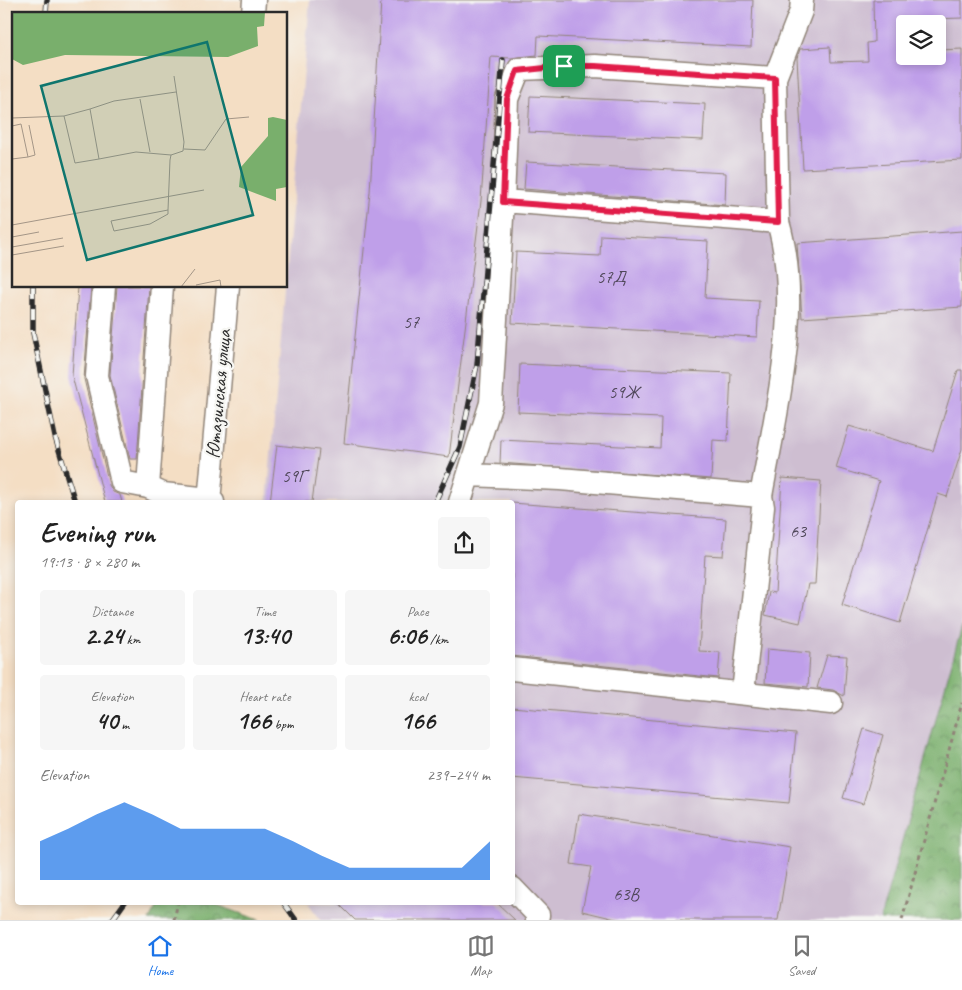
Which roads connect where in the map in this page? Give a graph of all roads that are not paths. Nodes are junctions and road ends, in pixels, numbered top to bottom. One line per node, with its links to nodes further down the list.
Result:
1 (802, 0): 2 (street)
2 (775, 78): 3 (street); 4 (street)
3 (503, 202): 4 (street); 8 (street)
4 (778, 222): 10 (street)
5 (104, 288): 9 (street)
6 (162, 288): 9 (street)
7 (228, 288): 12 (street, Ютазинская улица)
8 (469, 475): 10 (street); 13 (street)
9 (148, 487): 11 (street)
10 (761, 496): 15 (street)
11 (203, 500)
12 (210, 500)
13 (461, 500)
14 (515, 669): 15 (street)
15 (743, 693): 16 (street)
16 (831, 703)
17 (515, 891): 18 (street)
18 (537, 920)

